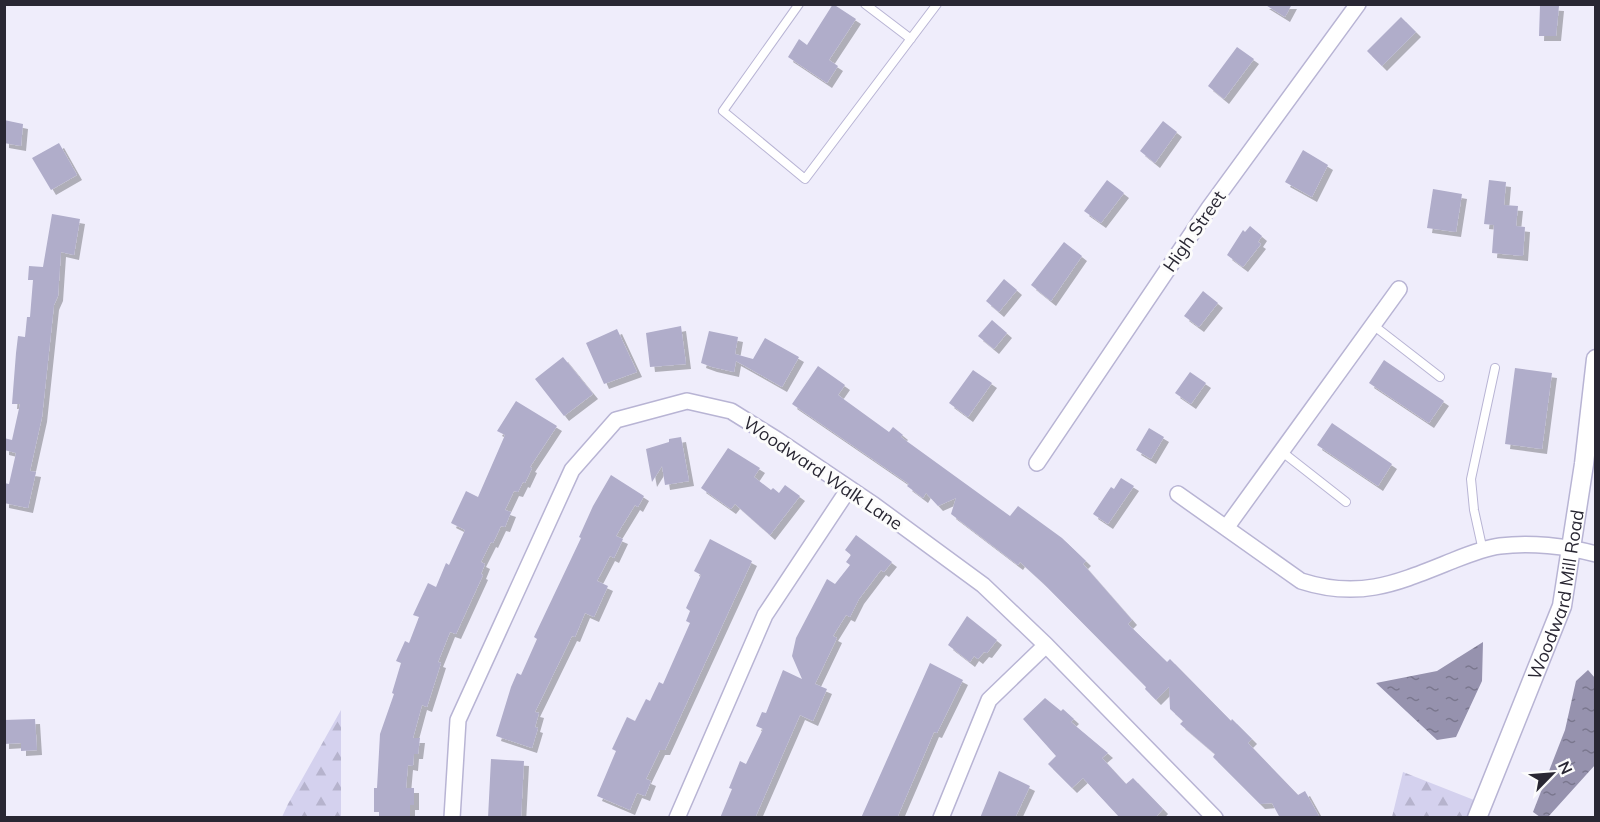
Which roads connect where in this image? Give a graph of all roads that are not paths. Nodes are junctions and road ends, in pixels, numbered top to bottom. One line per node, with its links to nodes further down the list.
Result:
1 (799, 4): 5 (lane)
2 (865, 4): 5 (lane)
3 (937, 4): 5 (lane)
4 (1358, 4): 12 (street, High Street)
5 (910, 39)
6 (1399, 289): 7 (street)
7 (1373, 325): 10 (lane); 11 (street)
8 (1596, 359): 17 (street, Woodward Mill Road)
9 (1495, 368): 18 (lane)
10 (1440, 377)
11 (1281, 451): 15 (lane); 16 (street)
12 (1037, 463)
13 (848, 490): 20 (street, Woodward Walk Lane); 21 (street, Woodward Walk Lane); 22 (street)
14 (1178, 494): 16 (street)
15 (1346, 502)
16 (1226, 528): 18 (street)
17 (1571, 547): 18 (street); 19 (street); 25 (street, Woodward Mill Road)
18 (1483, 550)
19 (1596, 554)
20 (1046, 645): 23 (street); 24 (street, Woodward Walk Lane)
21 (452, 818)
22 (676, 818)
23 (941, 818)
24 (1215, 818)
25 (1478, 818)

